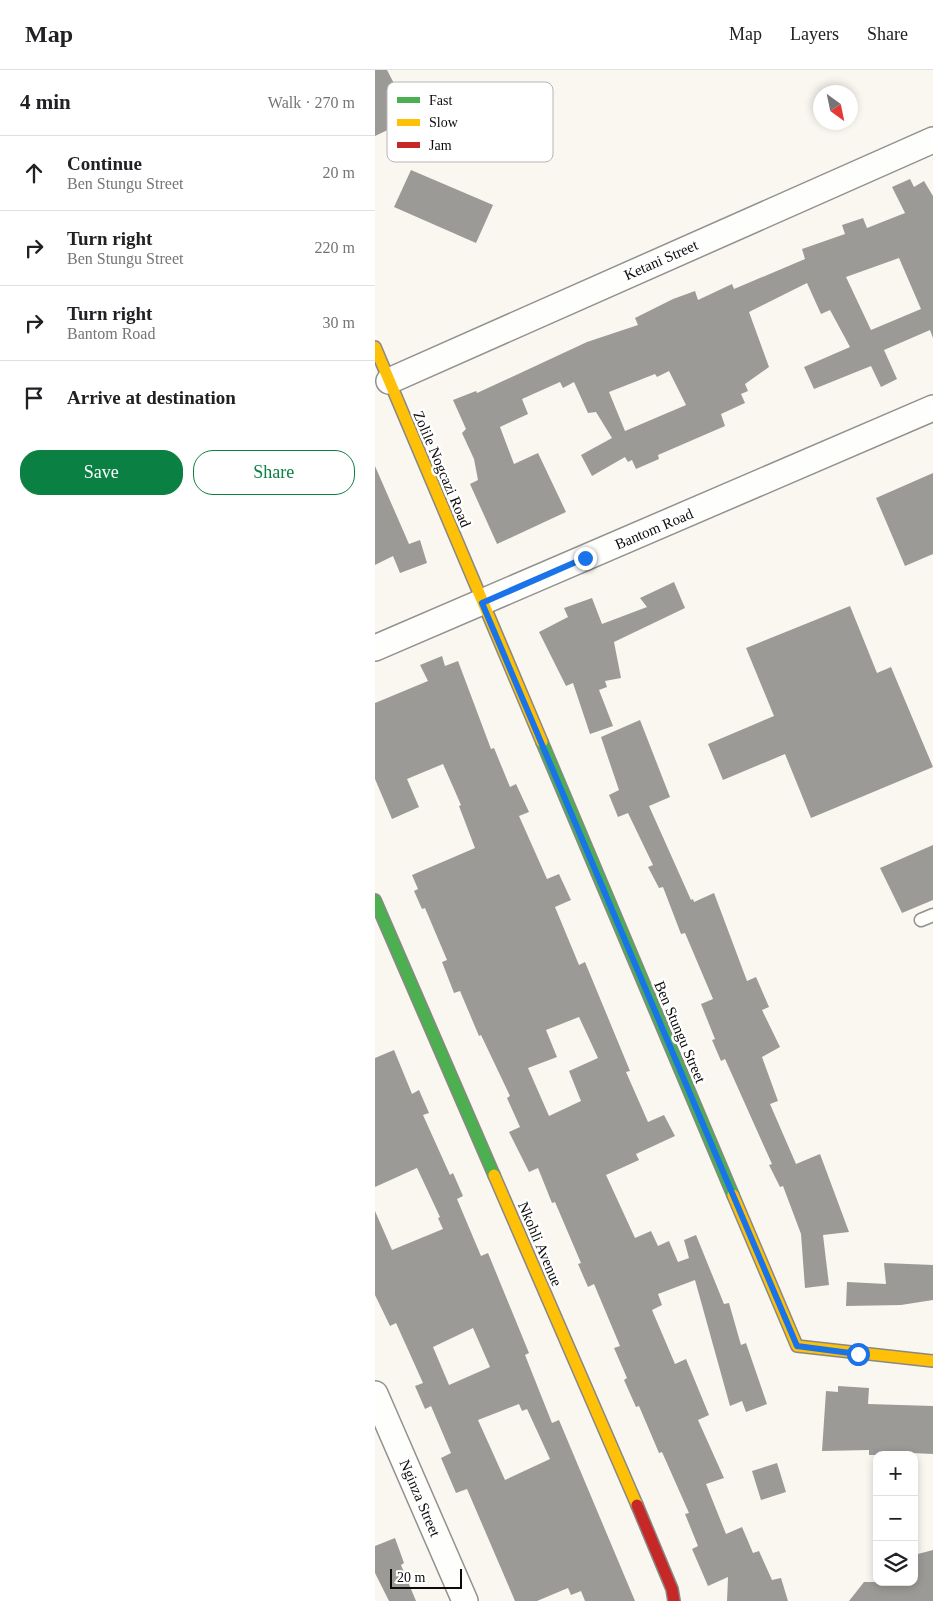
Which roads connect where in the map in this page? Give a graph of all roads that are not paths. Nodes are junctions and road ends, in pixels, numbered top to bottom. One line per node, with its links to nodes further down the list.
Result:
1 (933, 140): 3 (street, Ketani Street)
2 (375, 347): 3 (street, Zolile Nogcazi Road)
3 (389, 380): 5 (street, Zolile Nogcazi Road)
4 (933, 408): 5 (street, Bantom Road)
5 (482, 603): 6 (street, Bantom Road); 10 (street, Ben Stungu Street)
6 (375, 648)
7 (375, 900): 13 (street, Nkohli Avenue)
8 (933, 915): 9 (lane)
9 (921, 920)
10 (933, 1361)
11 (375, 1394): 12 (street, Nginza Street)
12 (465, 1601)
13 (674, 1601)

